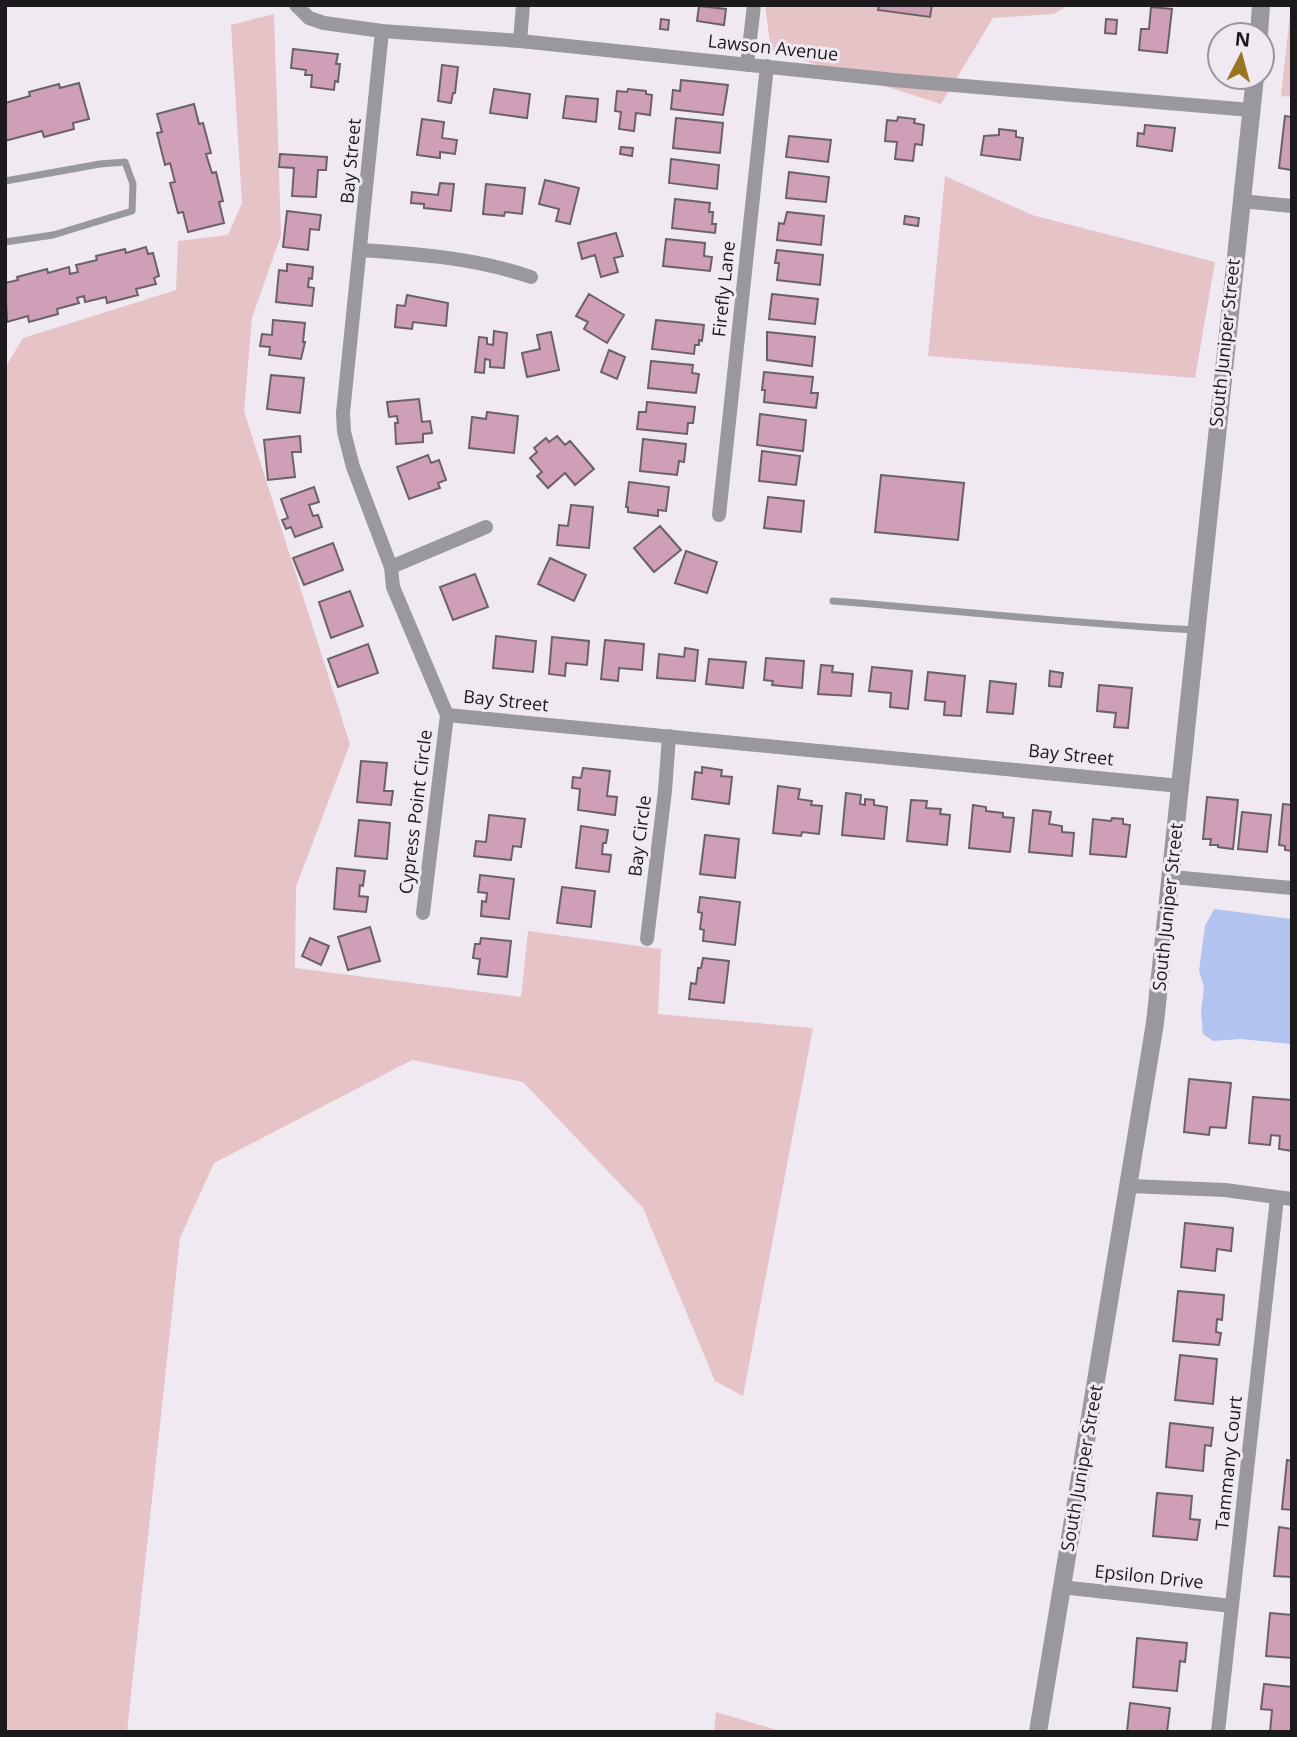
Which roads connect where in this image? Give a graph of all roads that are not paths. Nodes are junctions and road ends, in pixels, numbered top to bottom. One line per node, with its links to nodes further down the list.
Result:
1 (523, 5): 5 (street)
2 (754, 5): 6 (street)
3 (297, 6): 4 (street, Lawson Avenue)
4 (382, 31): 5 (street, Lawson Avenue); 14 (street, Bay Street)
5 (520, 41): 6 (street, Lawson Avenue)
6 (747, 65): 7 (street, Lawson Avenue)
7 (767, 66): 9 (street, Lawson Avenue); 16 (street, Firefly Lane)
8 (1253, 91): 9 (street, South Juniper Street)
9 (1251, 110): 11 (street, South Juniper Street)
10 (5, 181): 13 (lane)
11 (1241, 201): 12 (street); 20 (street, South Juniper Street)
12 (1292, 206)
13 (5, 242)
14 (362, 250): 15 (street); 18 (street, Bay Street)
15 (531, 277)
16 (719, 516)
17 (486, 527): 18 (street)
18 (391, 567): 21 (street, Bay Street)
19 (833, 601): 20 (lane)
20 (1195, 631): 23 (street, South Juniper Street)
21 (447, 715): 22 (street, Bay Street); 26 (street, Cypress Point Circle)
22 (669, 736): 23 (street, Bay Street); 27 (street, Bay Circle)
23 (1180, 786): 24 (street, South Juniper Street)
24 (1172, 877): 25 (street); 28 (street, South Juniper Street)
25 (1292, 888)
26 (424, 914)
27 (647, 939)
28 (1130, 1186): 29 (street); 30 (street, South Juniper Street)
29 (1284, 1198): 31 (street, Tammany Court)
30 (1061, 1587): 31 (street, Epsilon Drive); 32 (street, South Juniper Street)
31 (1232, 1606): 33 (street, Tammany Court)
32 (1038, 1732)
33 (1218, 1732)

